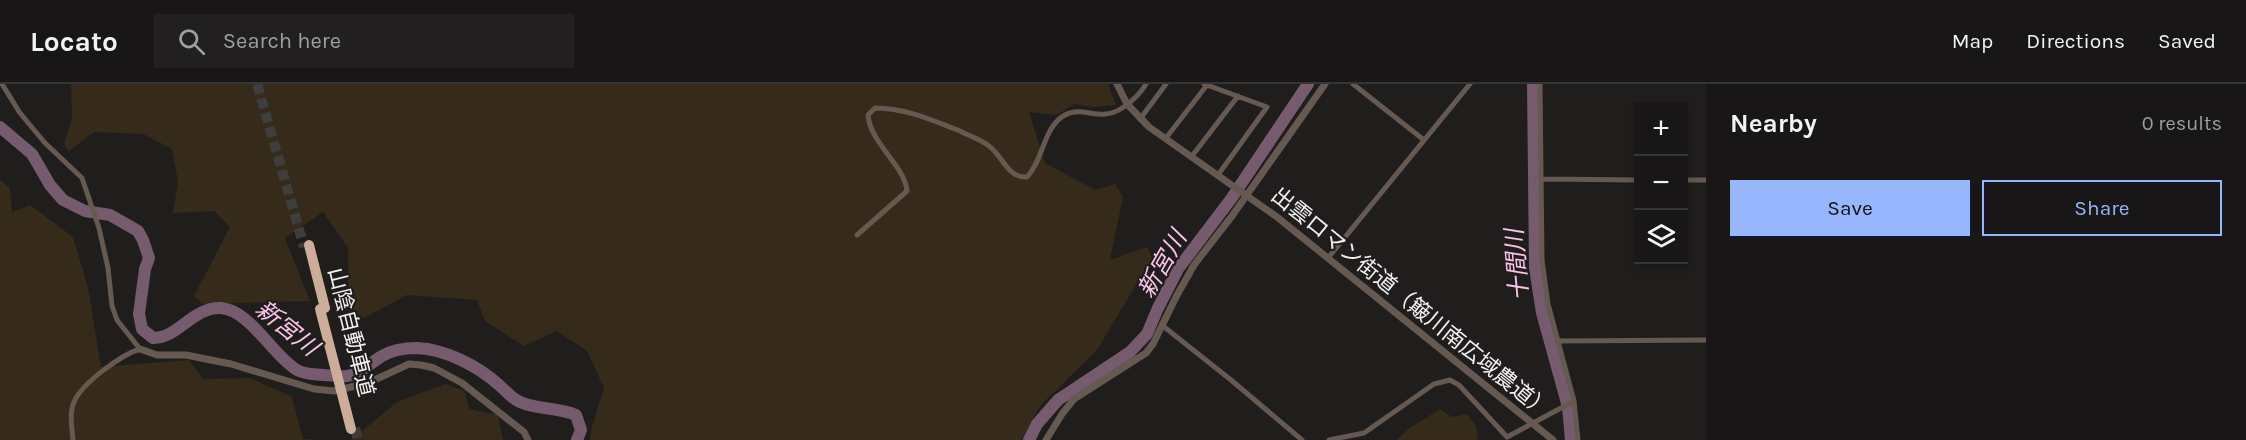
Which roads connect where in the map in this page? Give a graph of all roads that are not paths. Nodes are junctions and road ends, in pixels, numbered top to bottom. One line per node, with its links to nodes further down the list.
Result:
1 (2, 84): 28 (street)
2 (1117, 84): 11 (street)
3 (1146, 84): 11 (street)
4 (1166, 84): 12 (street)
5 (1325, 84): 21 (street)
6 (1353, 84): 14 (street)
7 (1470, 84): 14 (street)
8 (1540, 84): 17 (street)
9 (1205, 85): 10 (street); 13 (street)
10 (1238, 96): 15 (street); 16 (street)
11 (1127, 104): 12 (street); 22 (street)
12 (1140, 119): 13 (street)
13 (1166, 138): 15 (street)
14 (1424, 140): 24 (street)
15 (1192, 156): 16 (street)
16 (1218, 175): 21 (street, 出雲ロマン街道（簸川南広域農道）)
17 (1542, 179): 18 (street); 27 (street)
18 (1634, 180)
19 (1688, 180): 20 (street)
20 (1706, 180)
21 (1243, 193): 24 (street, 出雲ロマン街道（簸川南広域農道）); 25 (street)
22 (857, 235)
23 (307, 246): 31 (highway, 山陰自動車道, bridge)
24 (1328, 258): 30 (street, 出雲ロマン街道（簸川南広域農道）)
25 (1163, 326): 34 (street); 35 (street)
26 (1706, 340): 27 (street)
27 (1557, 341): 29 (street)
28 (140, 349): 32 (street); 33 (street)
29 (1574, 401): 30 (street); 38 (street)
30 (1532, 424): 36 (street); 37 (street, 出雲ロマン街道（簸川南広域農道）)
31 (353, 429)
32 (73, 440)
33 (528, 440)
34 (1046, 440)
35 (1302, 440)
36 (1329, 440)
37 (1552, 440)
38 (1578, 440)

